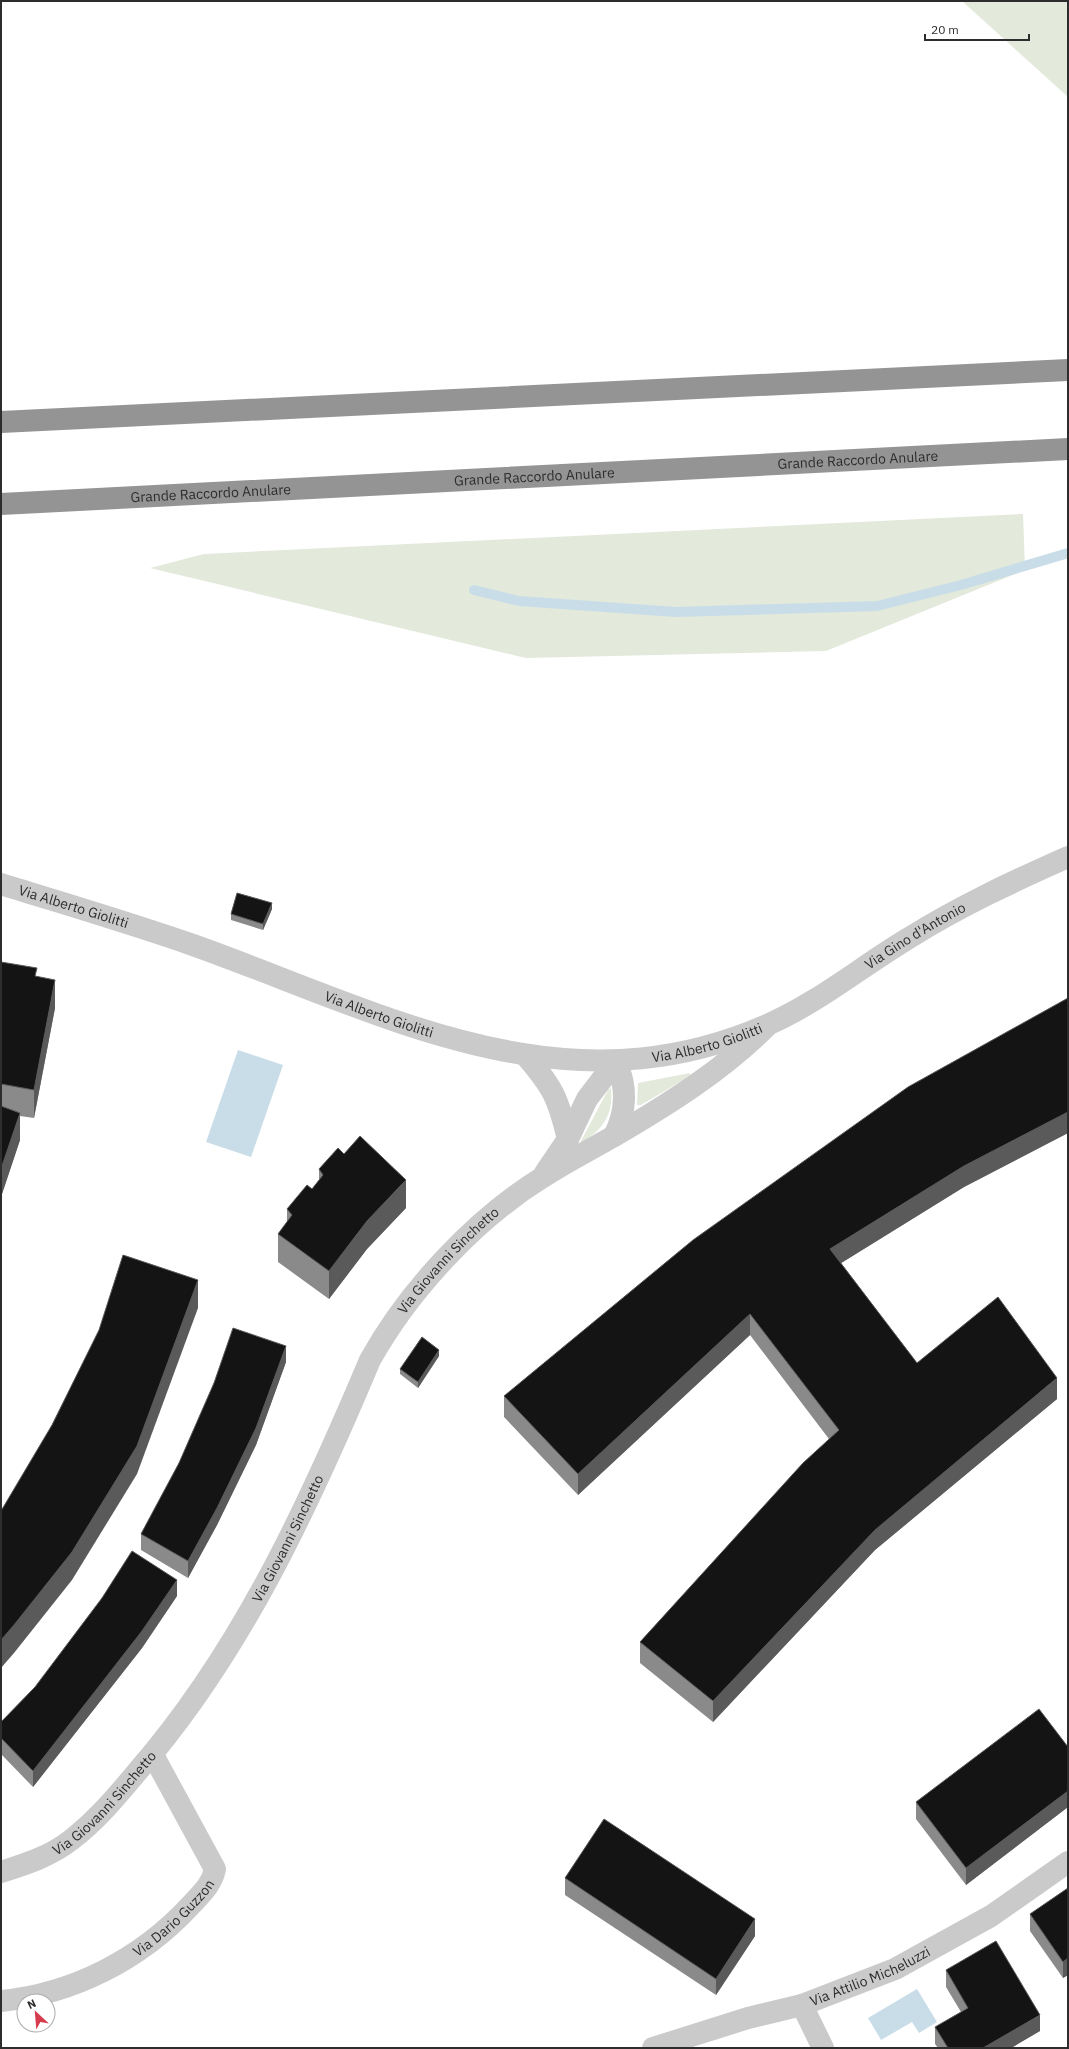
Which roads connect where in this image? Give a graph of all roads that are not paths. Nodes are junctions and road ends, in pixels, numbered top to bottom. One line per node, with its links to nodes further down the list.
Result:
1 (1068, 370): 2 (highway)
2 (1, 422)
3 (1068, 449): 4 (highway, Grande Raccordo Anulare)
4 (1, 504)
5 (1068, 857): 7 (street, Via Gino d'Antonio)
6 (1, 884): 8 (street, Via Alberto Giolitti)
7 (768, 1025): 9 (street, Via Alberto Giolitti); 10 (street, Via Giovanni Sinchetto)
8 (525, 1055): 9 (street, Via Alberto Giolitti); 11 (street)
9 (616, 1061): 10 (street); 11 (street, Via Giovanni Sinchetto)
10 (614, 1136): 12 (street, Via Giovanni Sinchetto)
11 (568, 1138): 12 (street, Via Giovanni Sinchetto)
12 (542, 1177): 13 (street, Via Giovanni Sinchetto)
13 (153, 1755): 15 (street, Via Giovanni Sinchetto); 16 (street, Via Dario Guzzon)
14 (1068, 1862): 17 (street, Via Attilio Micheluzzi)
15 (1, 1872)
16 (1, 2001)
17 (802, 2005): 18 (street, Via Attilio Micheluzzi); 19 (street)
18 (653, 2048)
19 (823, 2048)

